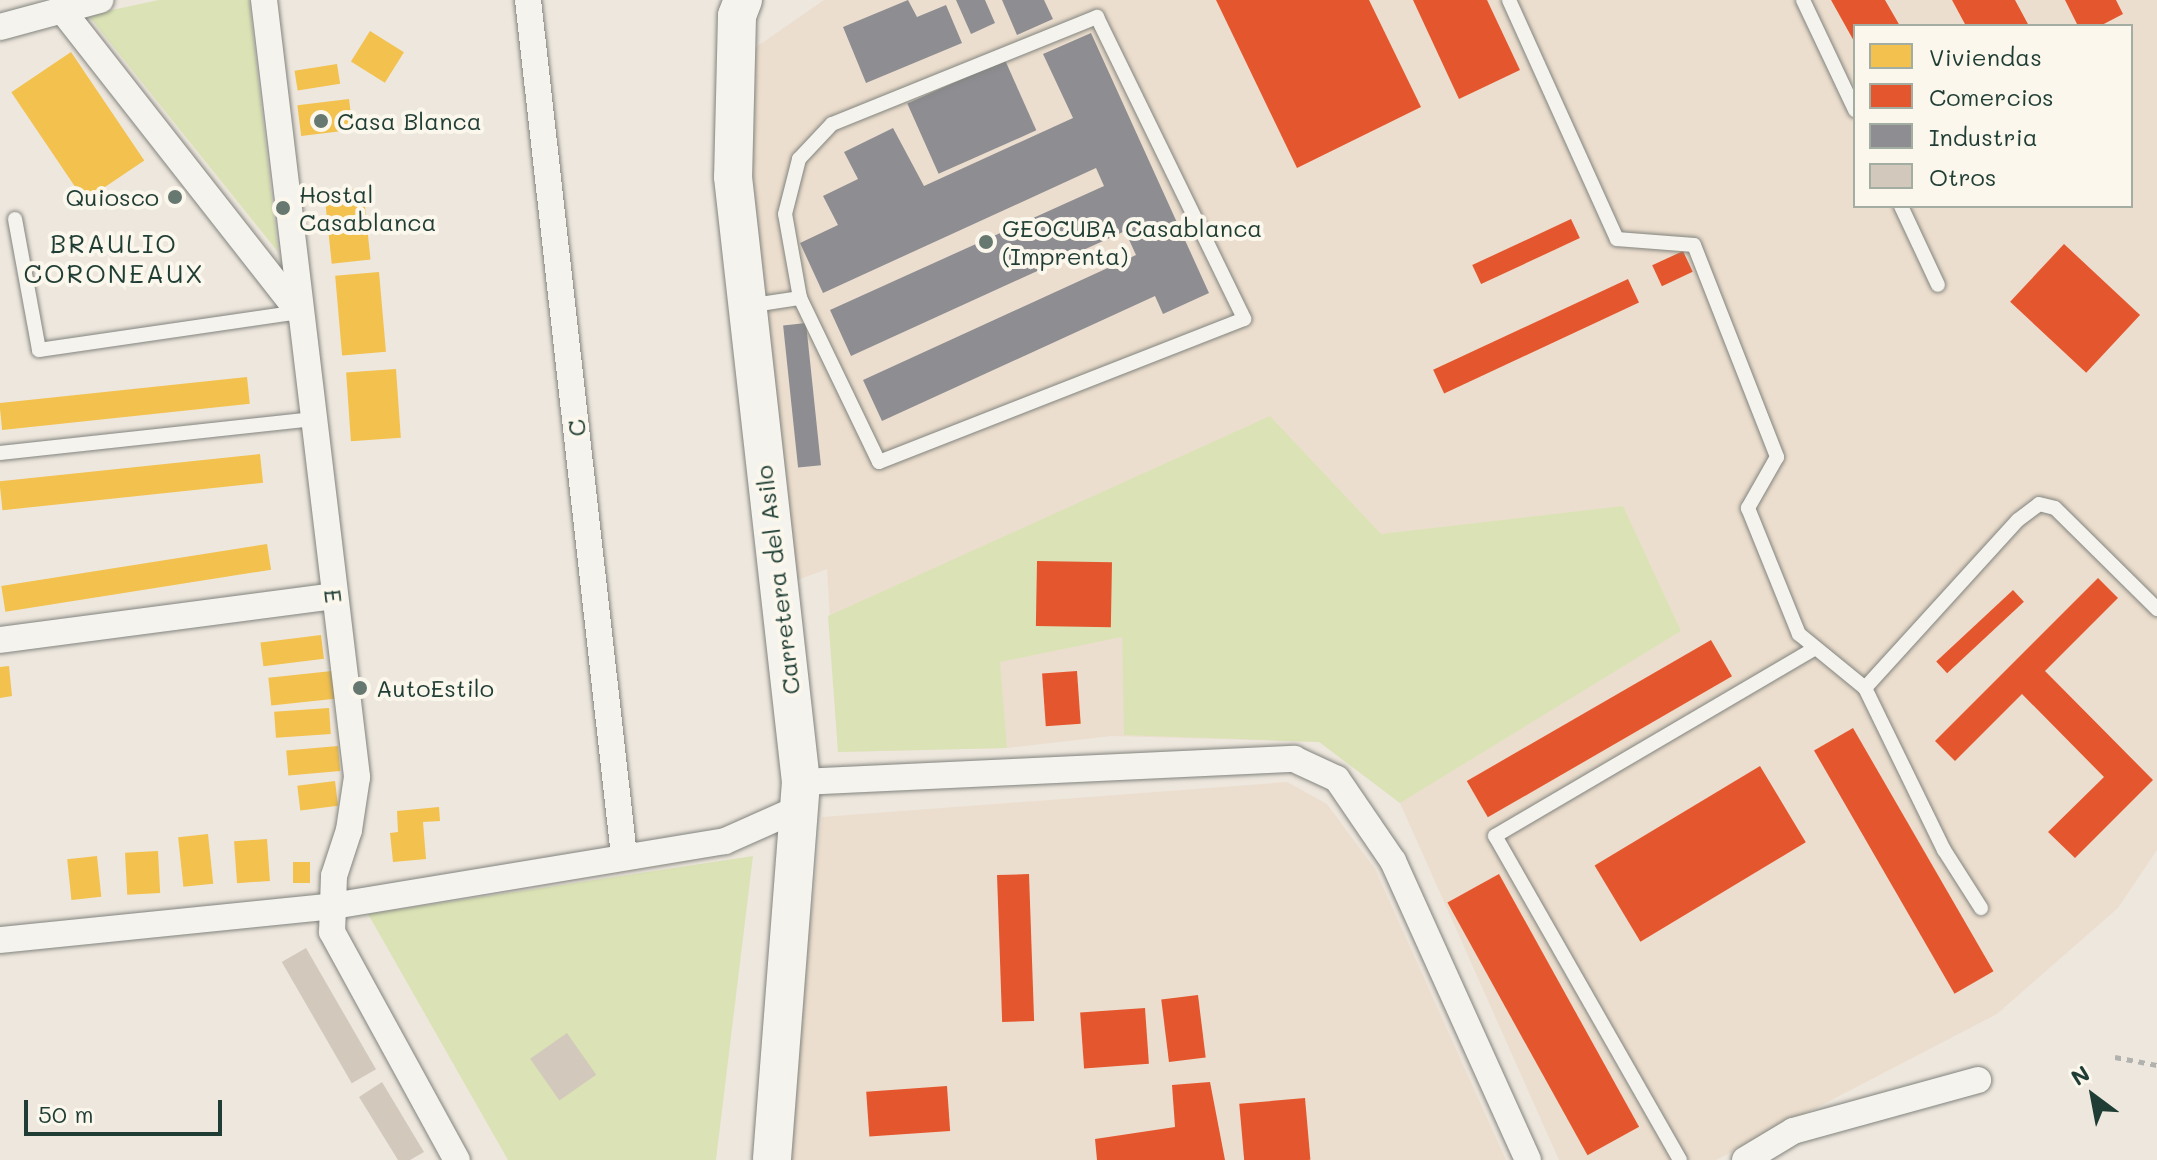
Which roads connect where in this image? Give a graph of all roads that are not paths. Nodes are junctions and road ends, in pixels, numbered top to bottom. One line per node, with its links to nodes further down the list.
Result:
1 (100, 0): 7 (street)
2 (264, 0): 15 (street, E)
3 (528, 0): 24 (street, C)
4 (743, 0): 14 (street, Carretera del Asilo)
5 (1509, 0): 21 (lane)
6 (1803, 0): 9 (lane)
7 (62, 10): 8 (street); 15 (street)
8 (0, 27)
9 (1853, 106)
10 (1902, 208): 12 (lane)
11 (15, 219): 15 (lane)
12 (1938, 285)
13 (800, 298): 13 (lane); 14 (lane)
14 (747, 306): 23 (street, Carretera del Asilo)
15 (299, 312): 16 (street, E)
16 (311, 419): 17 (lane); 18 (street, E)
17 (0, 453)
18 (334, 596): 20 (street); 25 (street, E)
19 (2157, 609): 22 (lane)
20 (0, 640)
21 (1815, 648): 22 (lane); 32 (lane)
22 (1865, 688): 26 (lane)
23 (800, 795): 24 (street); 30 (street, Carretera del Asilo); 31 (street)
24 (624, 856): 25 (street)
25 (333, 906): 27 (street); 29 (street, E)
26 (1981, 908)
27 (0, 940)
28 (1978, 1080): 33 (street)
29 (457, 1160)
30 (772, 1160)
31 (1528, 1160)
32 (1680, 1160)
33 (1745, 1160)

